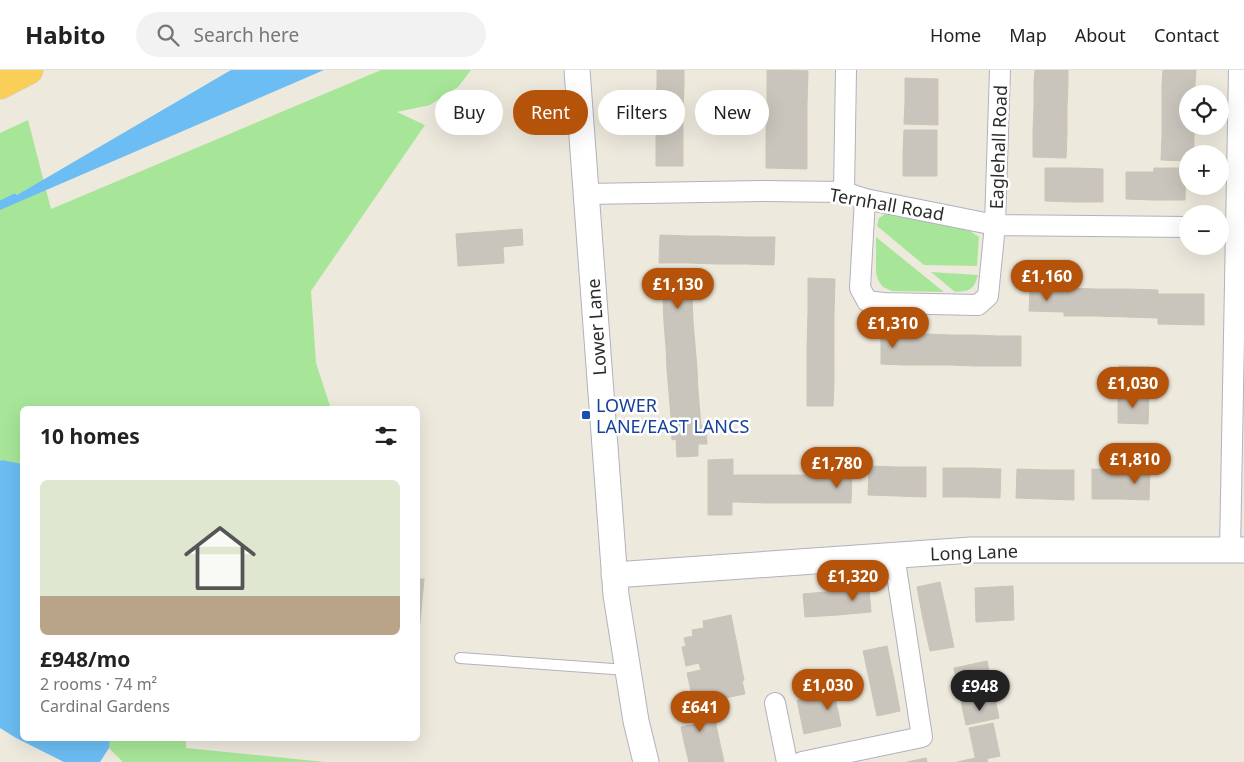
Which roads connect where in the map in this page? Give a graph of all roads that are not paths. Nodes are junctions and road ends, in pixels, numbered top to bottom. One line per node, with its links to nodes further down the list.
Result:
1 (29, 70): 6 (highway)
2 (577, 70): 8 (street, Lower Lane)
3 (846, 70): 7 (street)
4 (1000, 70): 10 (street, Eaglehall Road)
5 (1239, 70): 12 (street)
6 (0, 85)
7 (844, 192): 8 (street, Ternhall Road); 9 (street, Ternhall Road)
8 (586, 194): 15 (street, Lower Lane)
9 (865, 199): 10 (street, Ternhall Road); 10 (street, Eaglehall Road)
10 (995, 224): 11 (street, Ternhall Road)
11 (1179, 227)
12 (1233, 227): 13 (street)
13 (1237, 550): 14 (street, Long Lane)
14 (894, 555): 15 (street, Long Lane); 21 (street)
15 (614, 575): 17 (street, Lower Lane)
16 (460, 658): 17 (lane)
17 (628, 670): 19 (street, Lower Lane)
18 (776, 703): 20 (street)
19 (646, 762)
20 (786, 762)
21 (802, 762)

